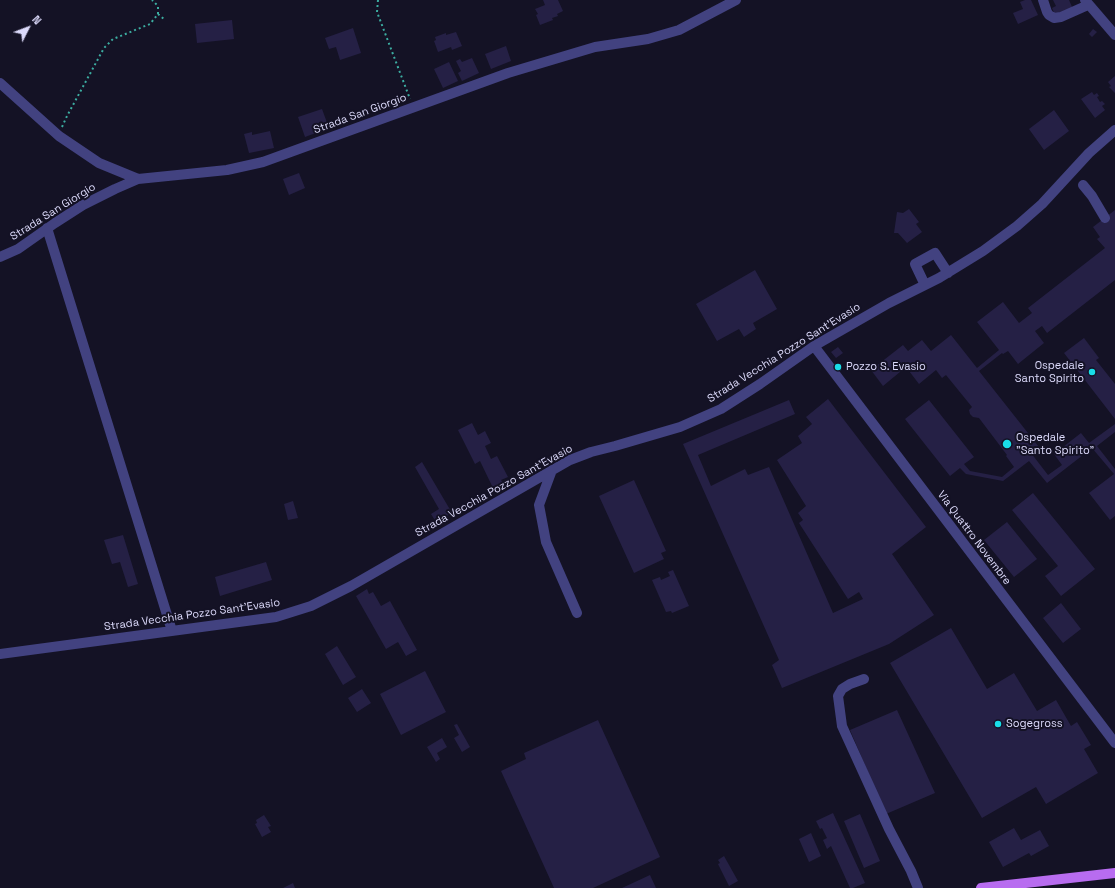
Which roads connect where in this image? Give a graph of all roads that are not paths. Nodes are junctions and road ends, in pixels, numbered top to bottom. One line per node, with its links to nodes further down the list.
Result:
1 (736, 0): 7 (street, Strada San Giorgio)
2 (1043, 0): 3 (street)
3 (1086, 2): 4 (street)
4 (1115, 35)
5 (0, 83): 7 (street)
6 (1114, 131): 12 (street, Strada Vecchia Pozzo Sant'Evasio)
7 (138, 179): 10 (street, Strada San Giorgio)
8 (1083, 185): 9 (street)
9 (1105, 218)
10 (51, 225): 11 (street, Strada San Giorgio); 17 (street)
11 (0, 257)
12 (948, 273): 13 (street, Strada Vecchia Pozzo Sant'Evasio); 13 (street)
13 (925, 285): 14 (street, Strada Vecchia Pozzo Sant'Evasio)
14 (814, 346): 15 (street, Strada Vecchia Pozzo Sant'Evasio); 20 (street, Via Quattro Novembre)
15 (552, 470): 16 (street); 17 (street, Strada Vecchia Pozzo Sant'Evasio)
16 (578, 613)
17 (172, 631): 18 (street, Strada Vecchia Pozzo Sant'Evasio)
18 (0, 654)
19 (864, 679): 22 (street)
20 (1115, 743)
21 (1115, 873): 23 (main road)
22 (918, 888)
23 (981, 888)

